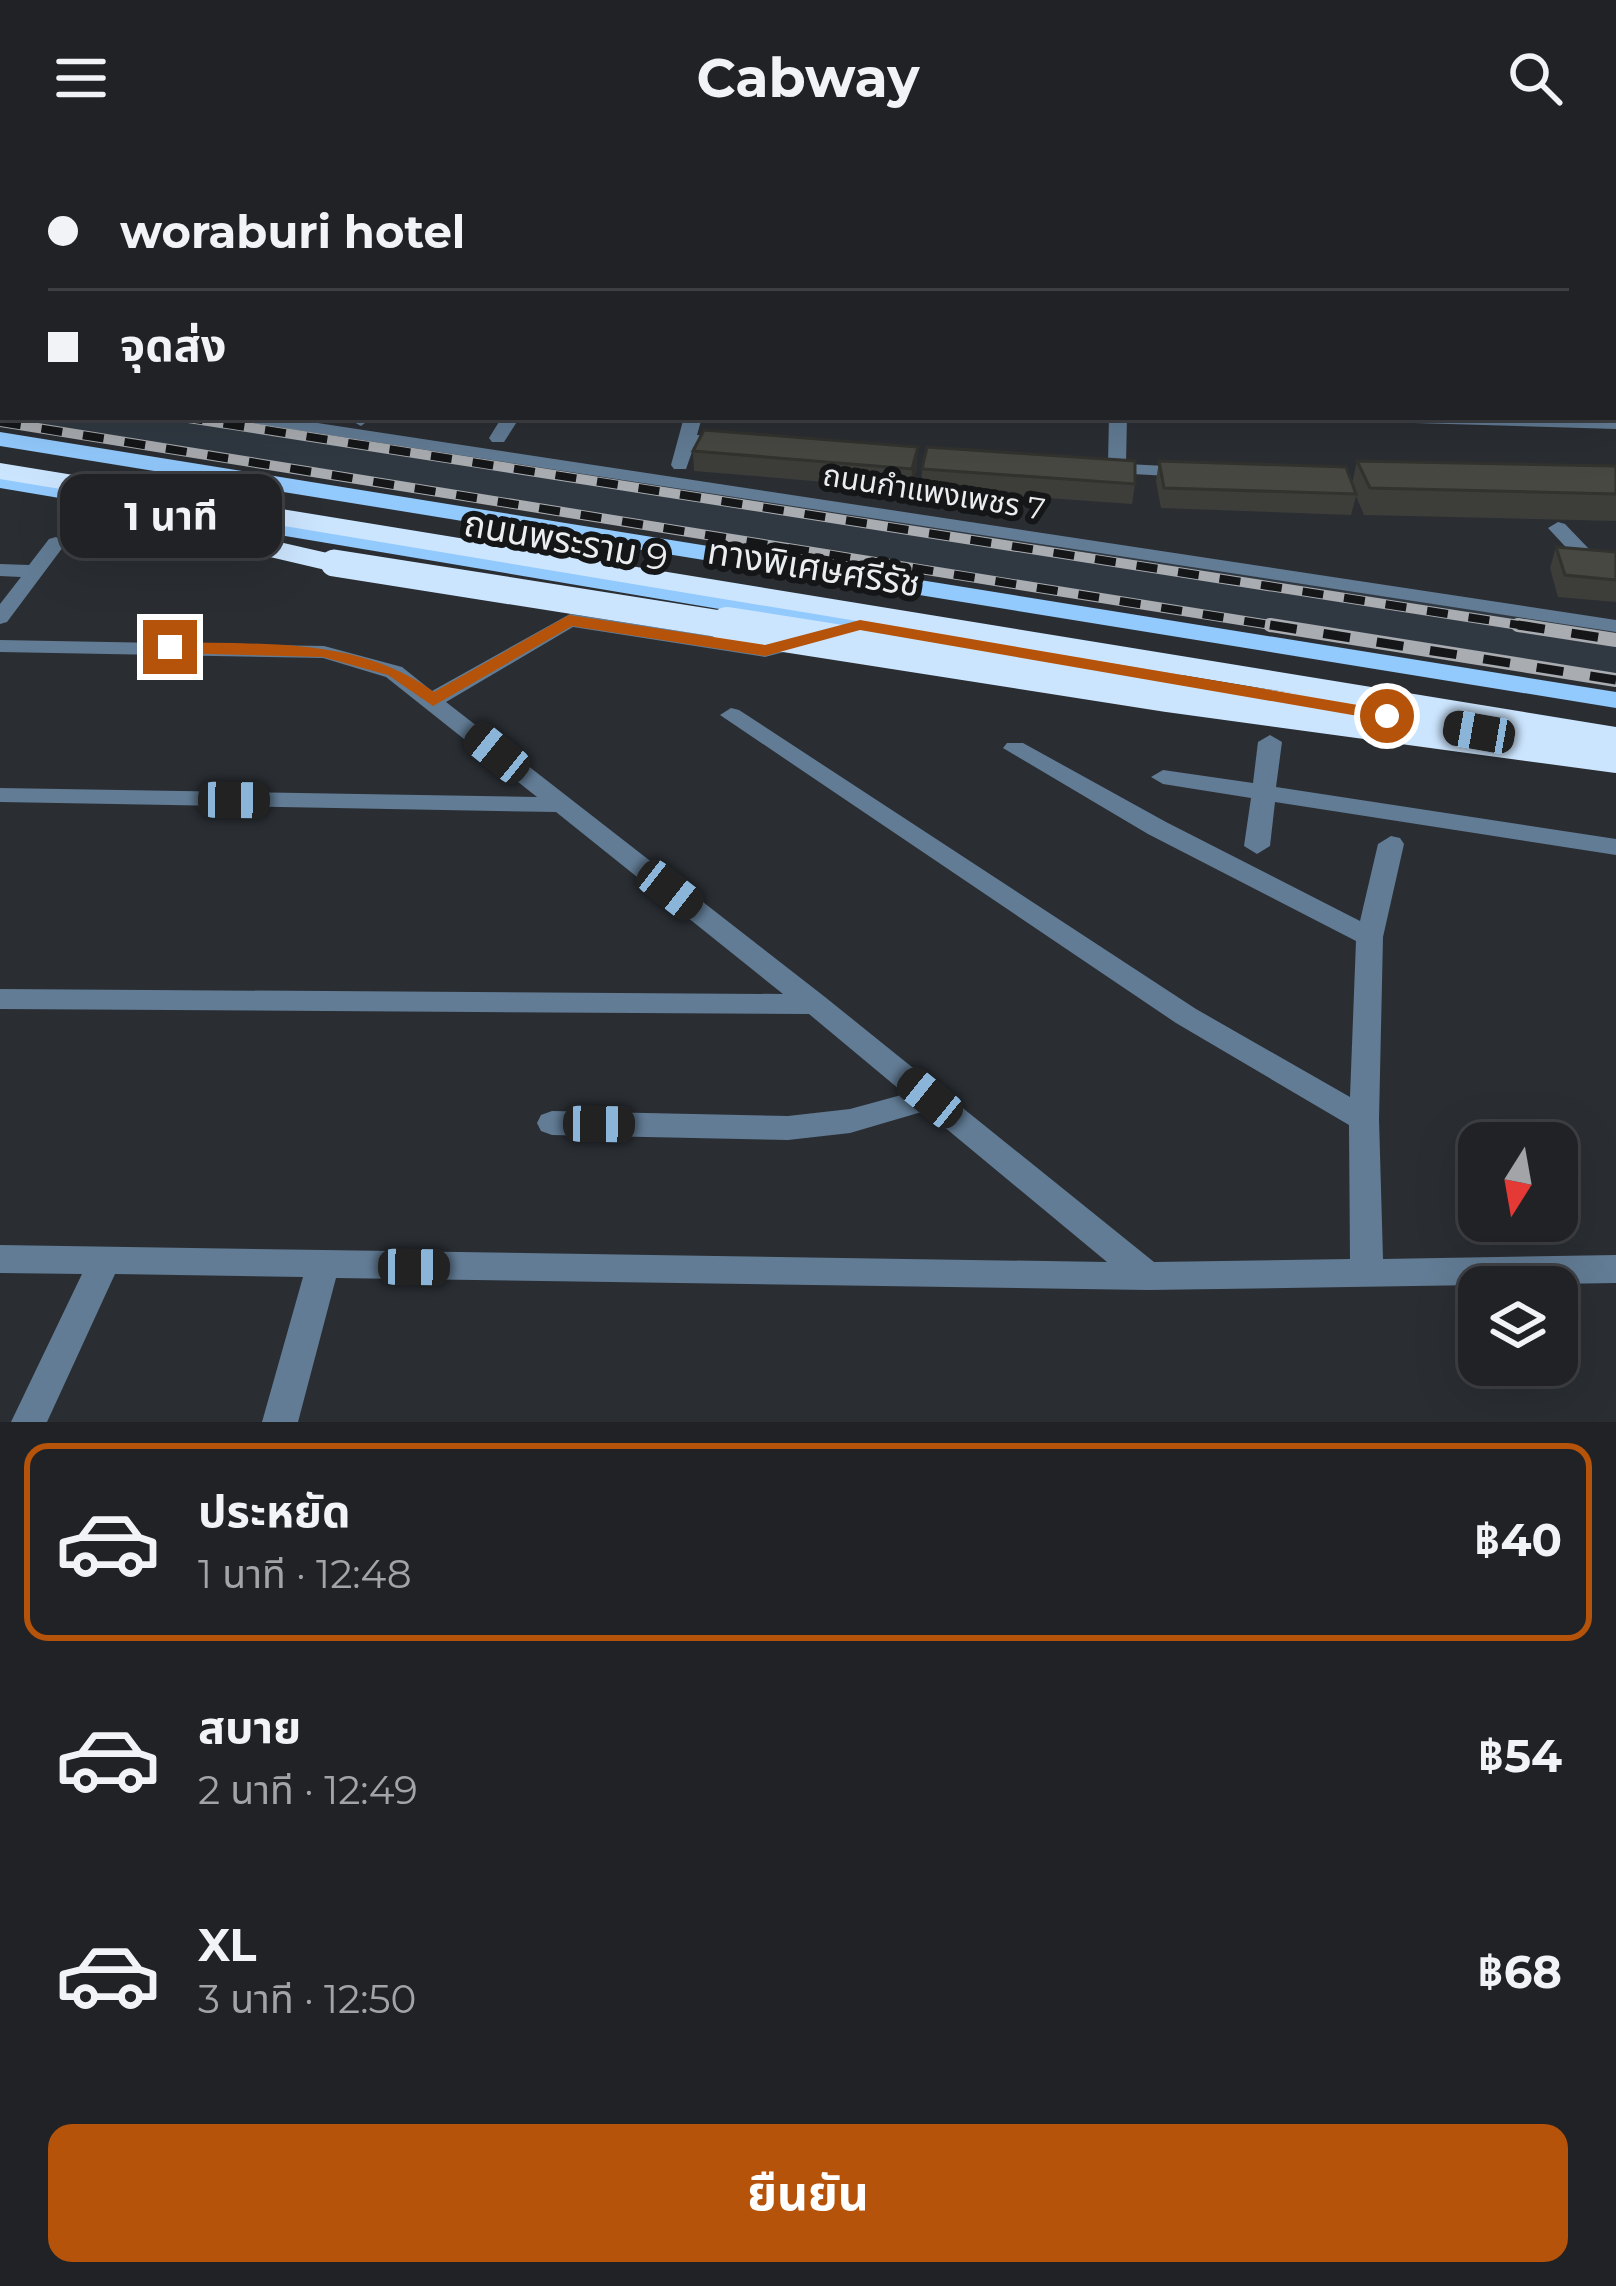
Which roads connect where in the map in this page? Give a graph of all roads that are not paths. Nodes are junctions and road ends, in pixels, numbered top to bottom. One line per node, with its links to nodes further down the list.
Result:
1 (264, 420): 25 (street, ถนนกำแพงเพชร 7)
2 (510, 420): 7 (street)
3 (692, 420): 9 (street)
4 (1118, 420): 14 (street)
5 (1481, 420): 6 (street)
6 (1616, 424)
7 (498, 438)
8 (0, 439): 28 (main road, ถนนพระราม 9)
9 (686, 440): 10 (street); 12 (street)
10 (758, 445)
11 (0, 451): 29 (highway, ทางพิเศษศรีรัช)
12 (680, 465)
13 (1093, 468): 14 (street)
14 (1117, 470): 16 (street)
15 (0, 471): 31 (highway, ทางพิเศษศรีรัช)
16 (1212, 473)
17 (0, 481): 24 (main road, ถนนพระราม 9); 34 (highway, bridge)
18 (1558, 527): 20 (street)
19 (56, 543): 22 (street)
20 (1616, 560)
21 (0, 571): 22 (street)
22 (35, 571): 23 (street)
23 (0, 618)
24 (860, 625): 27 (street); 34 (main road, ถนนพระราม 9)
25 (1616, 626)
26 (0, 646): 27 (street)
27 (433, 700): 38 (street)
28 (1616, 700)
29 (1616, 714)
30 (731, 716): 46 (street)
31 (1616, 737)
32 (1270, 742): 36 (street)
33 (1015, 748): 42 (street)
34 (1616, 756)
35 (1163, 777): 36 (street)
36 (1264, 791): 40 (street); 41 (street)
37 (0, 795): 38 (street)
38 (562, 805): 44 (street)
39 (1391, 844): 42 (street)
40 (1257, 846)
41 (1616, 847)
42 (1370, 937): 46 (street)
43 (0, 999): 44 (street)
44 (815, 1004): 45 (street)
45 (930, 1098): 47 (street); 53 (street)
46 (1364, 1120): 52 (street)
47 (552, 1123)
48 (0, 1258): 49 (street)
49 (105, 1260): 50 (street); 54 (street)
50 (323, 1266): 53 (street); 55 (street)
51 (1616, 1269): 52 (street)
52 (1367, 1275): 53 (street)
53 (1148, 1276)
54 (29, 1422)
55 (280, 1422)

